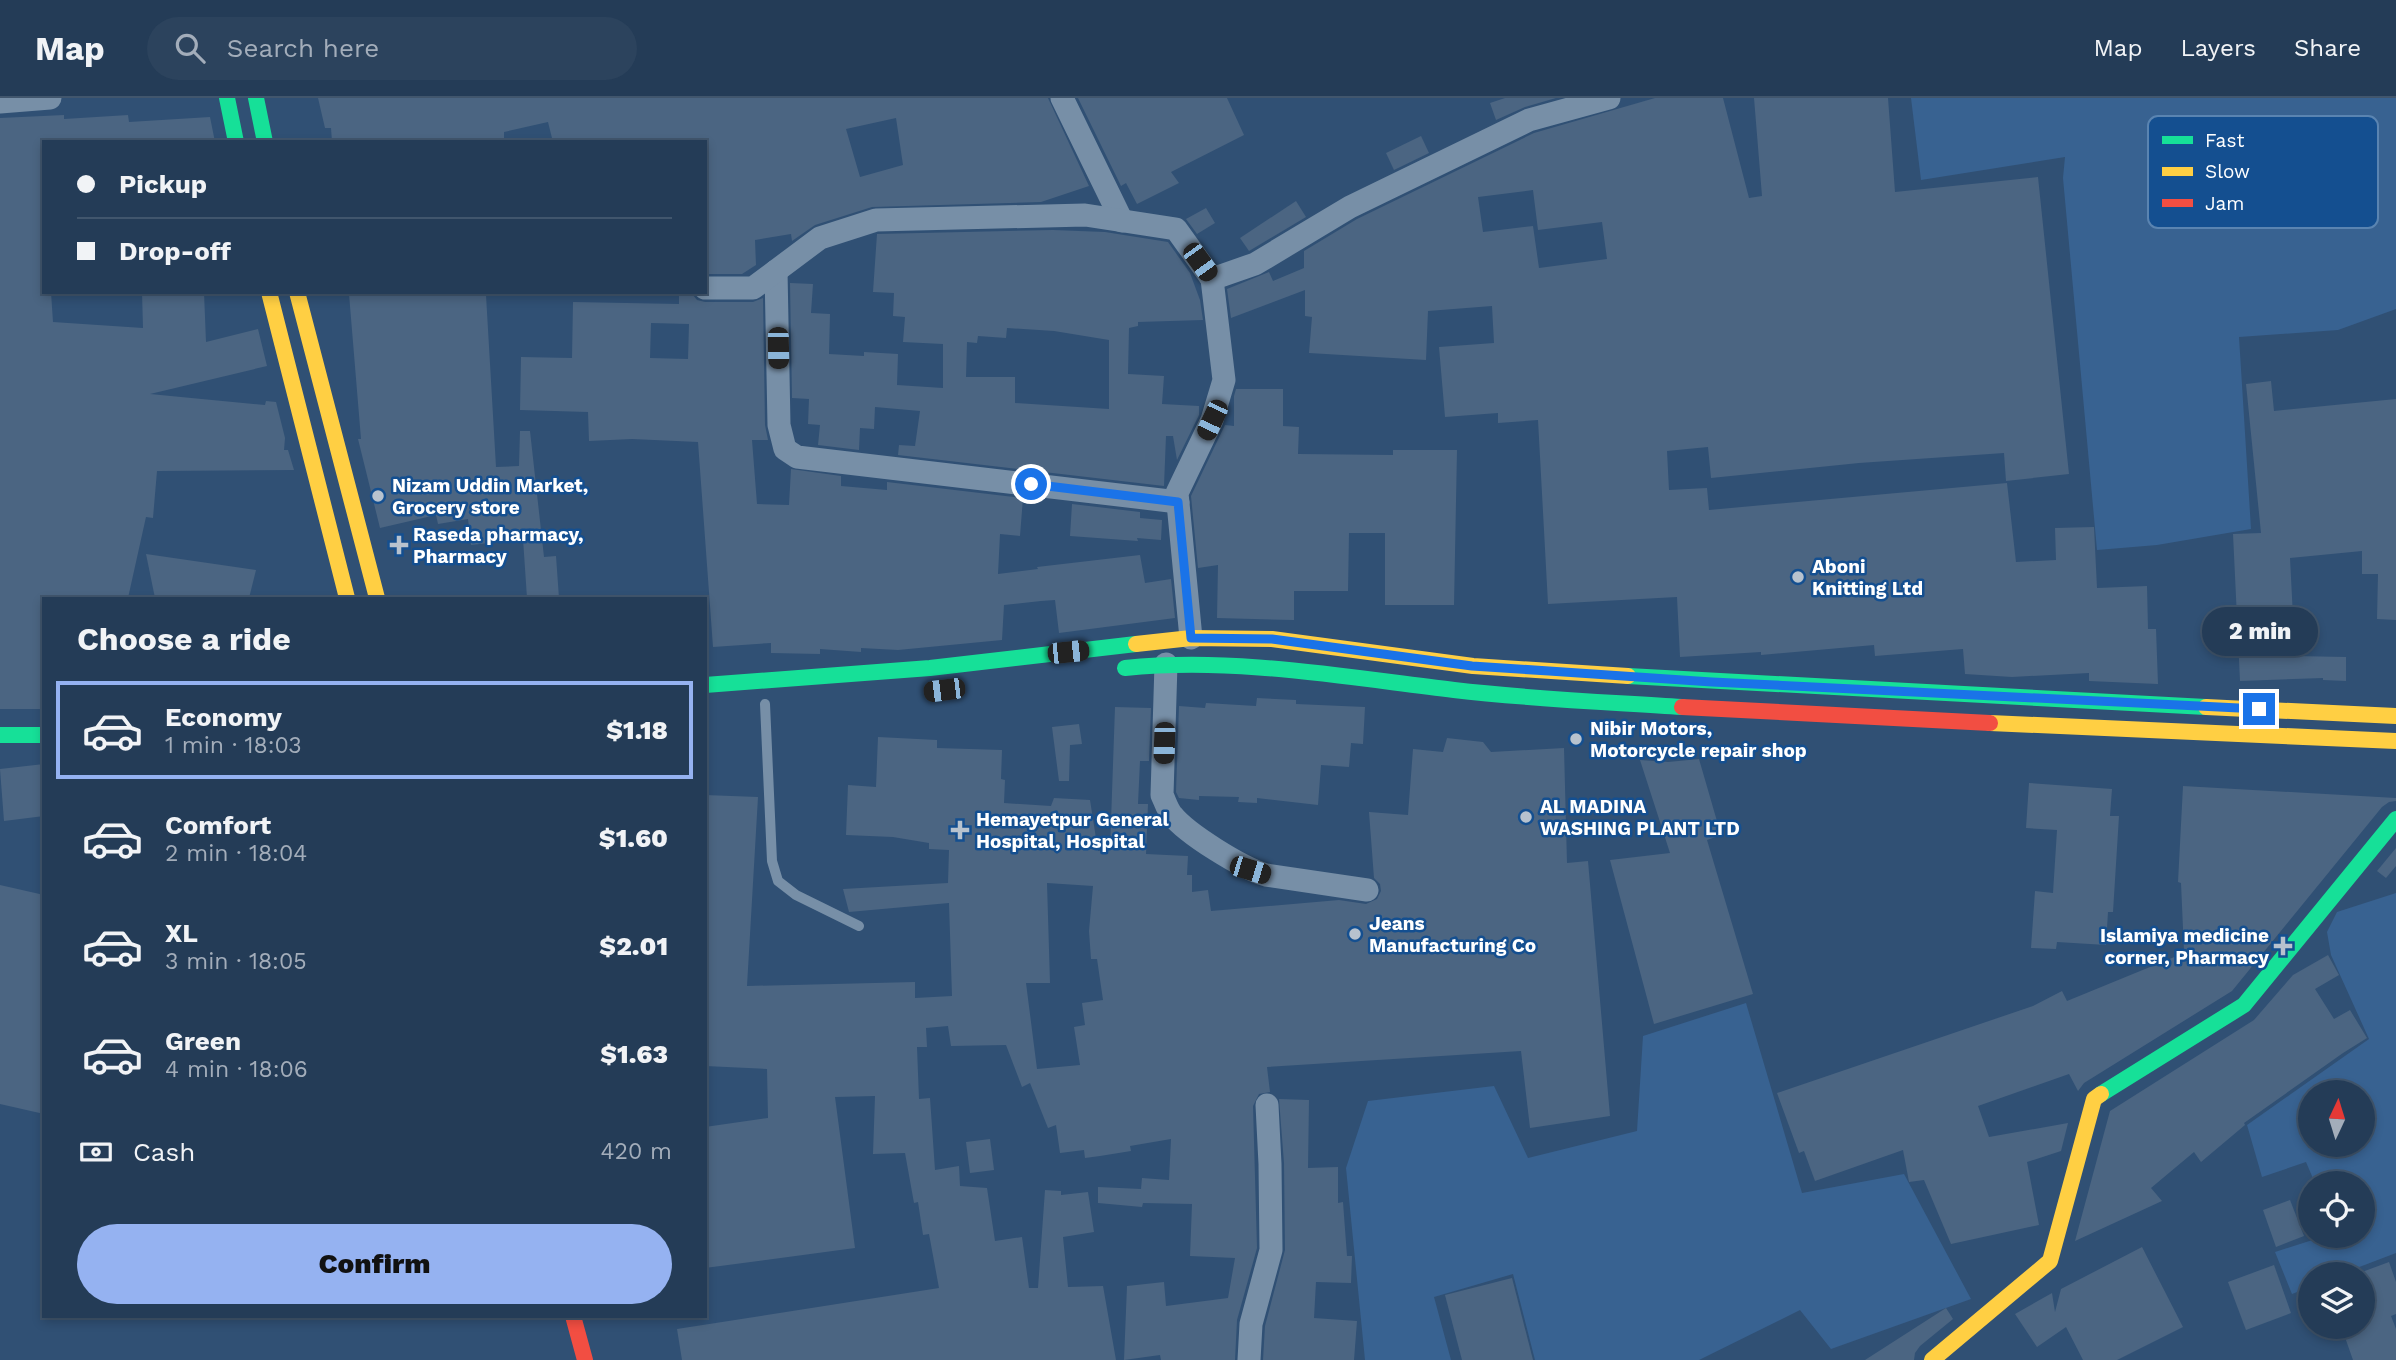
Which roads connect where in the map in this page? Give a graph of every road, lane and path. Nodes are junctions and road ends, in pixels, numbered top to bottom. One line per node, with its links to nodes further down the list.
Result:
1 (50, 98): 6 (street)
2 (227, 98): 7 (main road)
3 (256, 98): 8 (main road)
4 (1062, 98): 9 (street)
5 (1609, 98): 11 (street)
6 (0, 102)
7 (236, 140)
8 (265, 140)
9 (1122, 220): 10 (street); 11 (street)
10 (776, 271): 12 (street); 15 (street)
11 (1212, 279): 15 (street)
12 (707, 288)
13 (270, 294): 16 (main road)
14 (298, 294): 17 (main road)
15 (1178, 502): 18 (street)
16 (347, 597)
17 (377, 597)
18 (1191, 638): 21 (main road); 22 (main road)
19 (1166, 664): 20 (main road); 23 (main road); 30 (street)
20 (1115, 669)
21 (1522, 669): 23 (main road); 25 (main road)
22 (707, 685)
23 (1520, 698): 28 (main road)
24 (766, 704): 31 (lane)
25 (2396, 716)
26 (0, 735): 27 (main road)
27 (42, 735)
28 (2396, 741)
29 (2396, 819): 36 (main road)
30 (1367, 890)
31 (859, 926)
32 (1266, 1105): 35 (street)
33 (574, 1318): 34 (main road)
34 (585, 1360)
35 (1249, 1360)
36 (1932, 1360)

